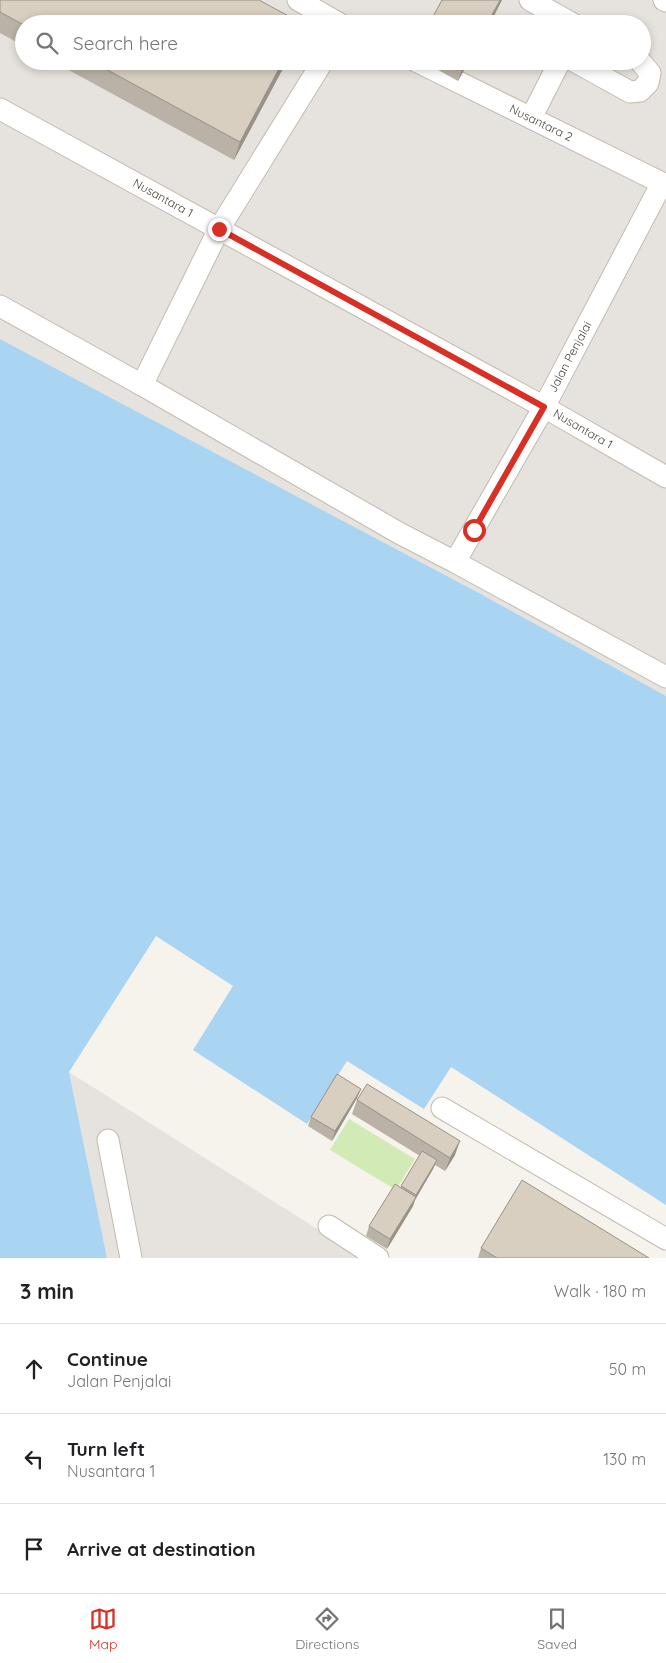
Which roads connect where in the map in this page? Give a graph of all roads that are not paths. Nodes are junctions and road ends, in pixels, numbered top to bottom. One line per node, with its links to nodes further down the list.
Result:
1 (298, 0): 3 (lane)
2 (530, 0): 4 (lane)
3 (324, 15)
4 (557, 15)
5 (317, 70): 13 (lane)
6 (434, 70): 11 (lane, Nusantara 2)
7 (555, 70): 11 (lane)
8 (590, 70): 9 (lane)
9 (648, 70)
10 (0, 109): 13 (lane, Nusantara 1)
11 (531, 118): 12 (lane, Nusantara 2)
12 (664, 184): 16 (lane, Jalan Penjalai)
13 (219, 229): 15 (lane); 16 (lane, Nusantara 1)
14 (0, 306): 15 (lane)
15 (142, 385): 18 (lane)
16 (544, 407): 17 (lane, Nusantara 1); 18 (lane, Jalan Penjalai)
17 (666, 477)
18 (455, 562): 19 (lane)
19 (666, 677)
20 (442, 1108): 23 (lane)
21 (108, 1140): 24 (lane)
22 (328, 1226): 25 (lane)
23 (666, 1239)
24 (132, 1258)
25 (378, 1258)

